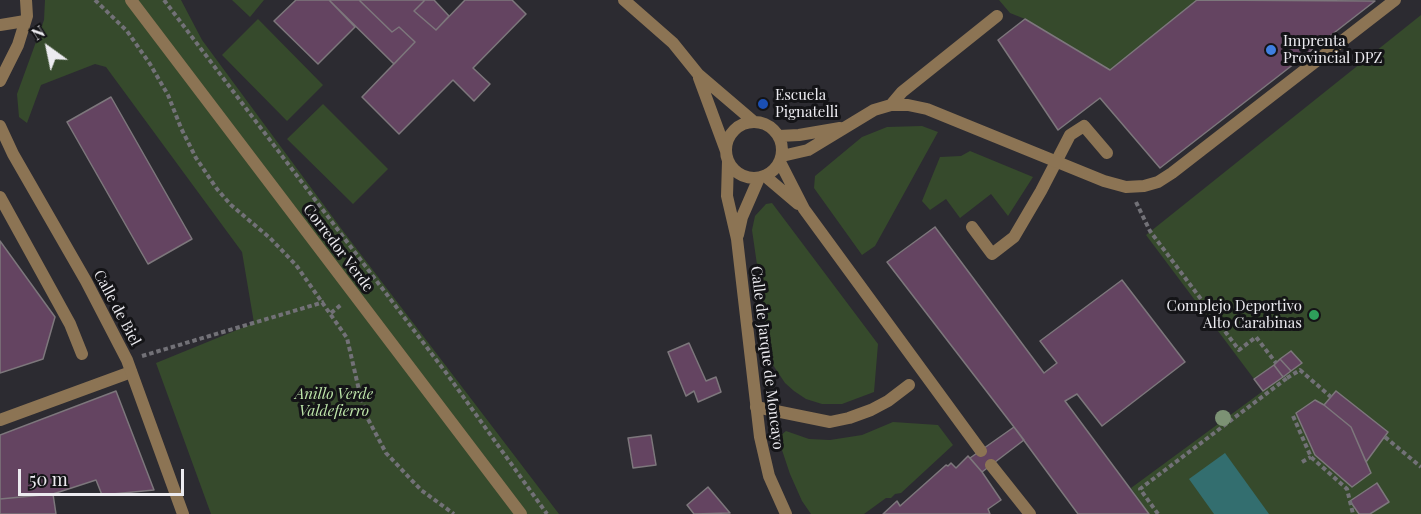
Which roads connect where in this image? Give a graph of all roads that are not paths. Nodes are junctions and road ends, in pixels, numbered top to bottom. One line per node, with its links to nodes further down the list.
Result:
1 (26, 0): 6 (street)
2 (131, 0): 32 (street, Corredor Verde)
3 (624, 0): 8 (street, Calle de Jarque de Moncayo)
4 (1395, 0): 18 (street)
5 (997, 16): 10 (street)
6 (25, 21): 7 (street); 9 (street)
7 (0, 25)
8 (698, 74): 11 (street, Calle de Jarque de Moncayo); 16 (street, Calle de Jarque de Moncayo)
9 (0, 81)
10 (891, 105): 13 (street); 18 (street)
11 (753, 121): 14 (street); 16 (street)
12 (0, 126): 25 (street, Calle de Biel)
13 (844, 127): 14 (street); 17 (street)
14 (779, 136): 17 (street)
15 (1107, 153): 18 (street)
16 (727, 156): 19 (street); 23 (street, Calle de Jarque de Moncayo)
17 (781, 159): 19 (street); 21 (street)
18 (1057, 161): 22 (street)
19 (762, 177): 21 (street); 23 (street, Calle de Jarque de Moncayo)
20 (0, 197): 24 (street)
21 (804, 209): 29 (street)
22 (972, 227)
23 (737, 239): 27 (street, Calle de Jarque de Moncayo)
24 (82, 354)
25 (129, 366): 28 (street); 31 (street, Calle de Biel)
26 (909, 385): 27 (street)
27 (756, 406): 33 (street, Calle de Jarque de Moncayo)
28 (0, 420)
29 (981, 451)
30 (991, 465): 34 (street)
31 (183, 514)
32 (521, 514)
33 (786, 514)
34 (1030, 514)

